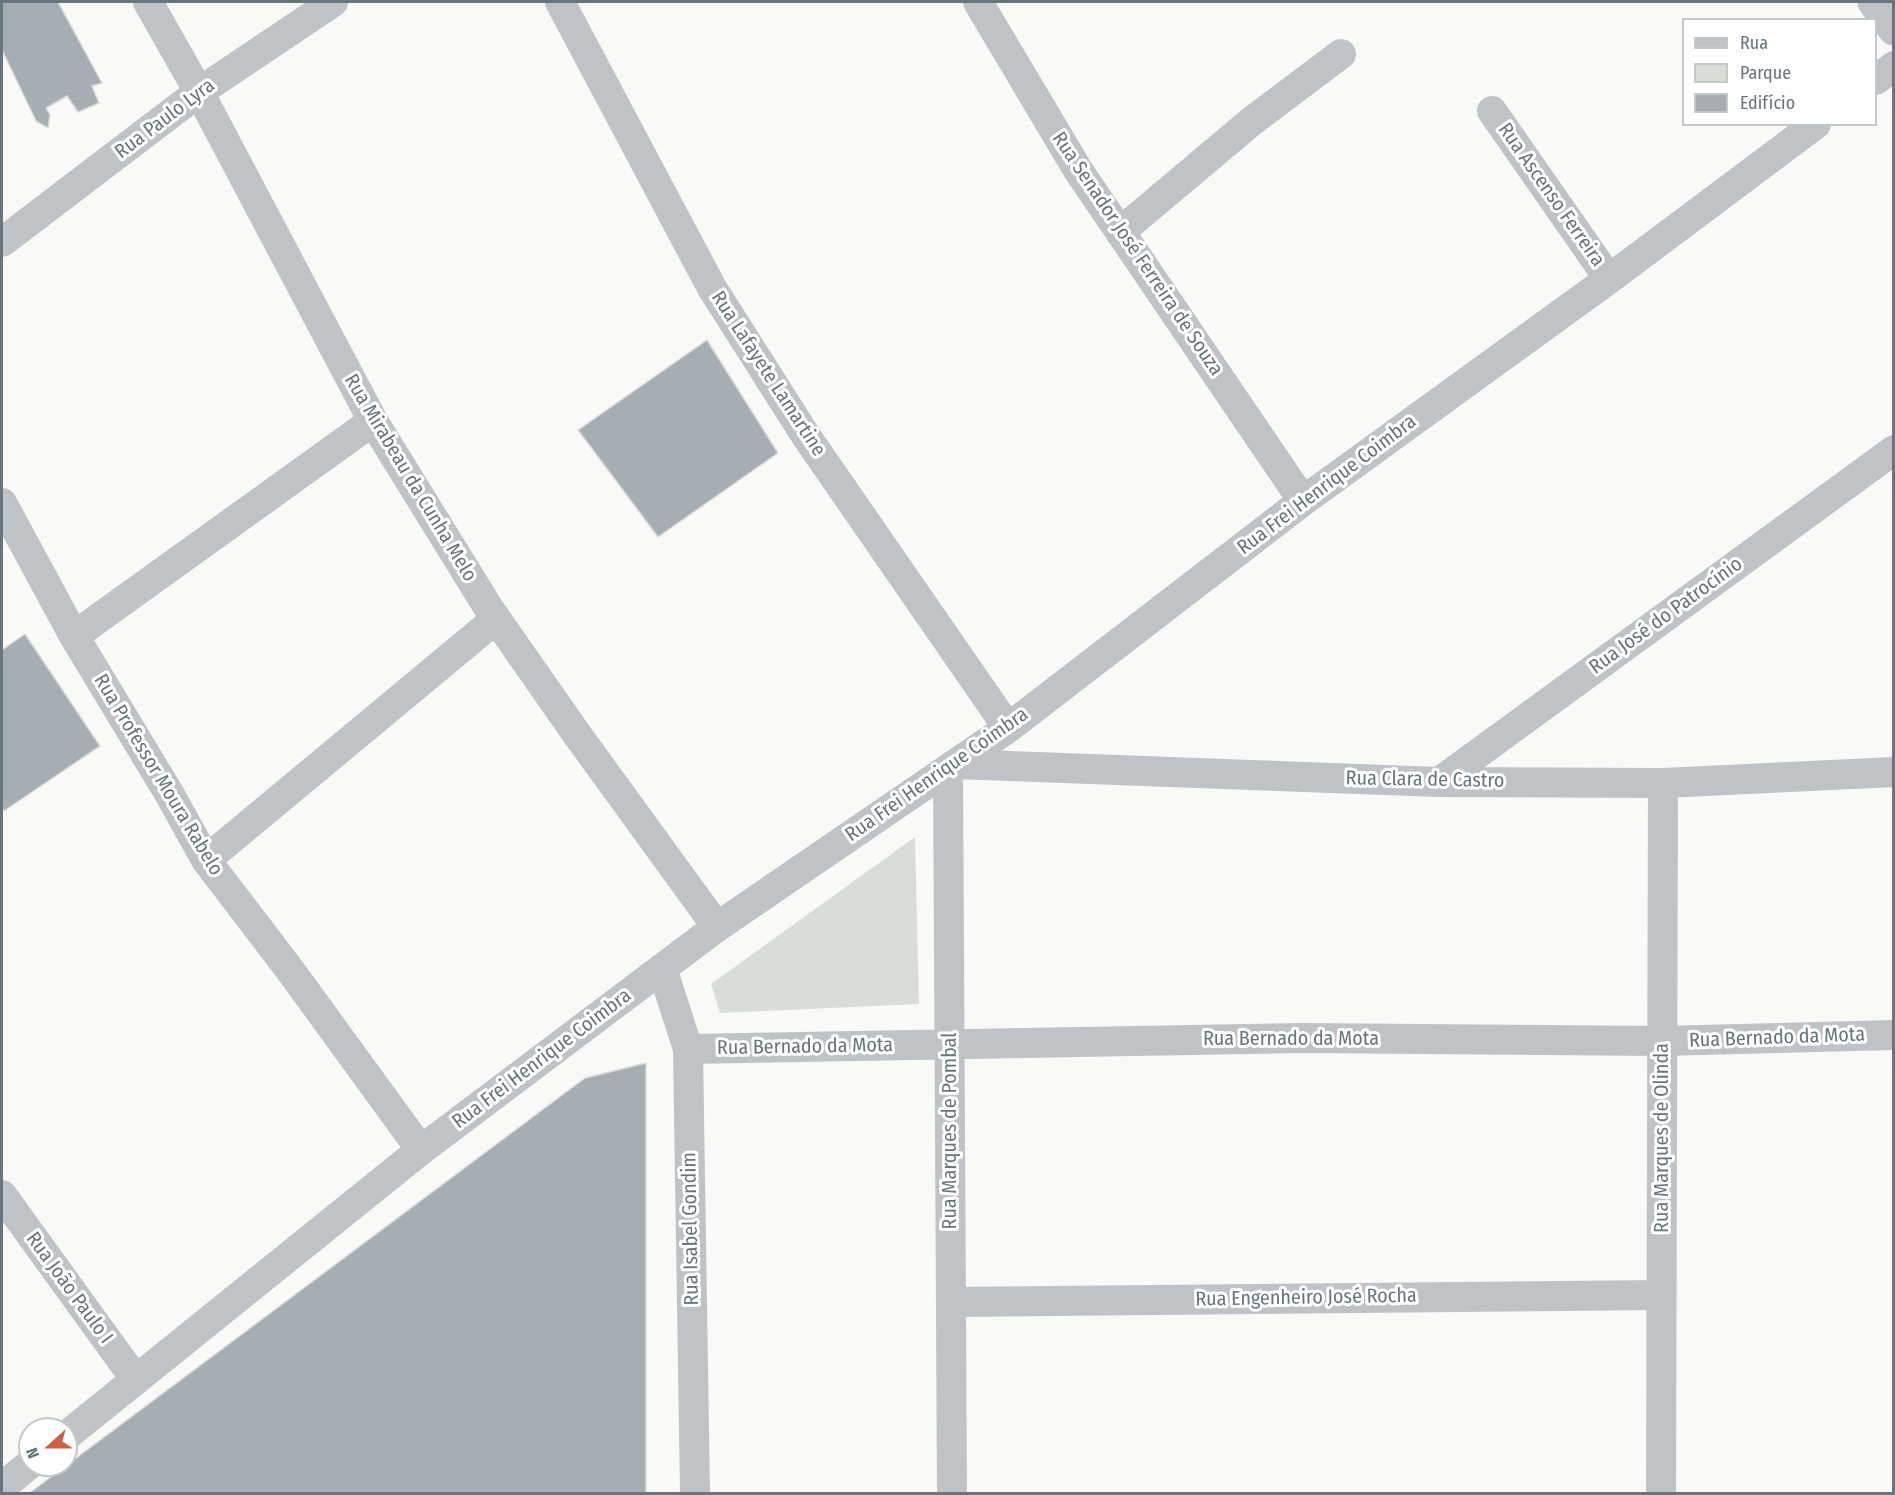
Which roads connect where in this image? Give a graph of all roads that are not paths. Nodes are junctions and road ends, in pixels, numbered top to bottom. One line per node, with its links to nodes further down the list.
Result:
1 (147, 2): 10 (street, Rua Mirabeau da Cunha Melo)
2 (333, 2): 10 (street, Rua Paulo Lyra)
3 (560, 2): 22 (street, Rua Lafayete Lamartine)
4 (978, 2): 13 (street, Rua Senador José Ferreira de Souza)
5 (1874, 2): 6 (street)
6 (1893, 29)
7 (1341, 54): 13 (street)
8 (1893, 66): 9 (street)
9 (1877, 78)
10 (199, 93): 14 (street, Rua Paulo Lyra); 16 (street, Rua Mirabeau da Cunha Melo)
11 (1492, 111): 15 (street, Rua Ascenso Ferreira)
12 (1812, 126): 15 (street, Rua Frei Henrique Coimbra)
13 (1120, 232): 18 (street, Rua Senador José Ferreira de Souza)
14 (2, 242)
15 (1609, 279): 18 (street, Rua Frei Henrique Coimbra)
16 (373, 421): 20 (street, Rua Mirabeau da Cunha Melo); 21 (street)
17 (1893, 450): 25 (street, Rua José do Patrocínio)
18 (1303, 501): 22 (street, Rua Frei Henrique Coimbra)
19 (2, 503): 21 (street, Rua Professor Moura Rabelo)
20 (496, 619): 27 (street); 28 (street, Rua Mirabeau da Cunha Melo)
21 (74, 636): 27 (street, Rua Professor Moura Rabelo)
22 (1008, 728): 23 (street, Rua Frei Henrique Coimbra)
23 (952, 767): 25 (street, Rua Clara de Castro); 28 (street, Rua Frei Henrique Coimbra); 32 (street, Rua Marques de Pombal)
24 (1893, 772): 26 (street, Rua Clara de Castro)
25 (1439, 782): 26 (street, Rua Clara de Castro)
26 (1663, 783): 31 (street, Rua Marques de Olinda)
27 (206, 861): 34 (street, Rua Professor Moura Rabelo)
28 (717, 927): 29 (street, Rua Frei Henrique Coimbra)
29 (662, 968): 33 (street, Rua Isabel Gondim); 34 (street, Rua Frei Henrique Coimbra)
30 (1893, 1035): 31 (street, Rua Bernado da Mota)
31 (1662, 1041): 32 (street, Rua Bernado da Mota); 36 (street, Rua Marques de Olinda)
32 (949, 1043): 33 (street, Rua Bernado da Mota); 37 (street, Rua Marques de Pombal)
33 (688, 1049): 42 (street, Rua Isabel Gondim)
34 (421, 1150): 38 (street, Rua Frei Henrique Coimbra)
35 (2, 1195): 38 (street, Rua João Paulo I)
36 (1661, 1295): 37 (street, Rua Engenheiro José Rocha); 44 (street, Rua Marques de Olinda)
37 (951, 1302): 43 (street, Rua Marques de Pombal)
38 (136, 1380): 39 (street, Rua Frei Henrique Coimbra)
39 (78, 1426)
40 (18, 1474): 41 (street)
41 (2, 1487)
42 (695, 1494)
43 (952, 1494)
44 (1661, 1494)

